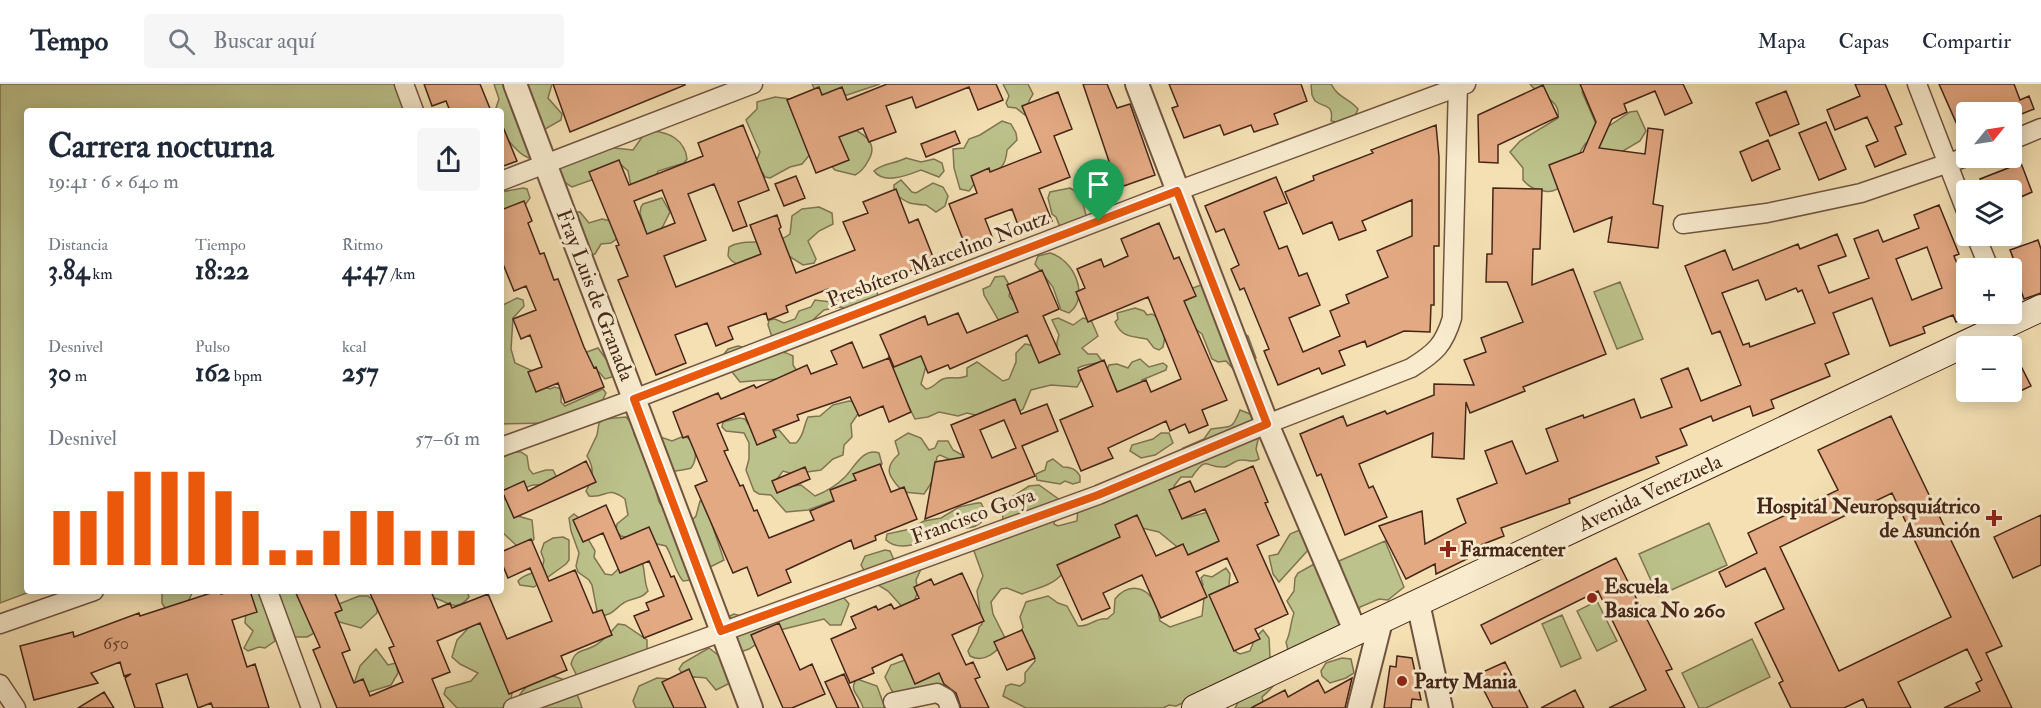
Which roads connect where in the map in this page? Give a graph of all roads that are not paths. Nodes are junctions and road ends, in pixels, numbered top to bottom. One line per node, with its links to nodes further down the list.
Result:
1 (404, 84): 7 (street)
2 (515, 84): 11 (street, Fray Luis de Granada)
3 (753, 84): 11 (street)
4 (1137, 84): 15 (street)
5 (1917, 84): 12 (street)
6 (1461, 85): 15 (street, Presbítero Marcelino Noutz); 21 (street, Francisco Goya)
7 (413, 108)
8 (2041, 128): 9 (street)
9 (2022, 136)
10 (1956, 161): 12 (street)
11 (545, 164): 13 (street); 20 (street, Fray Luis de Granada)
12 (1948, 165): 14 (street); 16 (street)
13 (504, 180)
14 (1956, 186)
15 (1177, 191): 20 (street, Presbítero Marcelino Noutz); 21 (street)
16 (1683, 224)
17 (2041, 308): 18 (main road, Avenida Venezuela)
18 (2022, 314)
19 (1996, 324): 25 (main road, Avenida Venezuela)
20 (634, 399): 22 (street, Presbítero Marcelino Noutz); 28 (street, Fray Luis de Granada)
21 (1267, 424): 28 (street, Francisco Goya); 29 (street)
22 (504, 446)
23 (85, 594): 27 (street)
24 (269, 594): 33 (street)
25 (1418, 603): 26 (main road, Avenida Venezuela); 39 (street)
26 (1381, 621): 29 (main road, Avenida Venezuela); 38 (street)
27 (0, 624)
28 (721, 631): 34 (street, Francisco Goya); 35 (street, Fray Luis de Granada)
29 (1356, 633): 37 (main road, Avenida Venezuela)
30 (0, 684): 32 (street)
31 (893, 702): 36 (street)
32 (15, 708)
33 (311, 708)
34 (513, 708)
35 (751, 708)
36 (950, 708)
37 (1195, 708)
38 (1359, 708)
39 (1441, 708)

